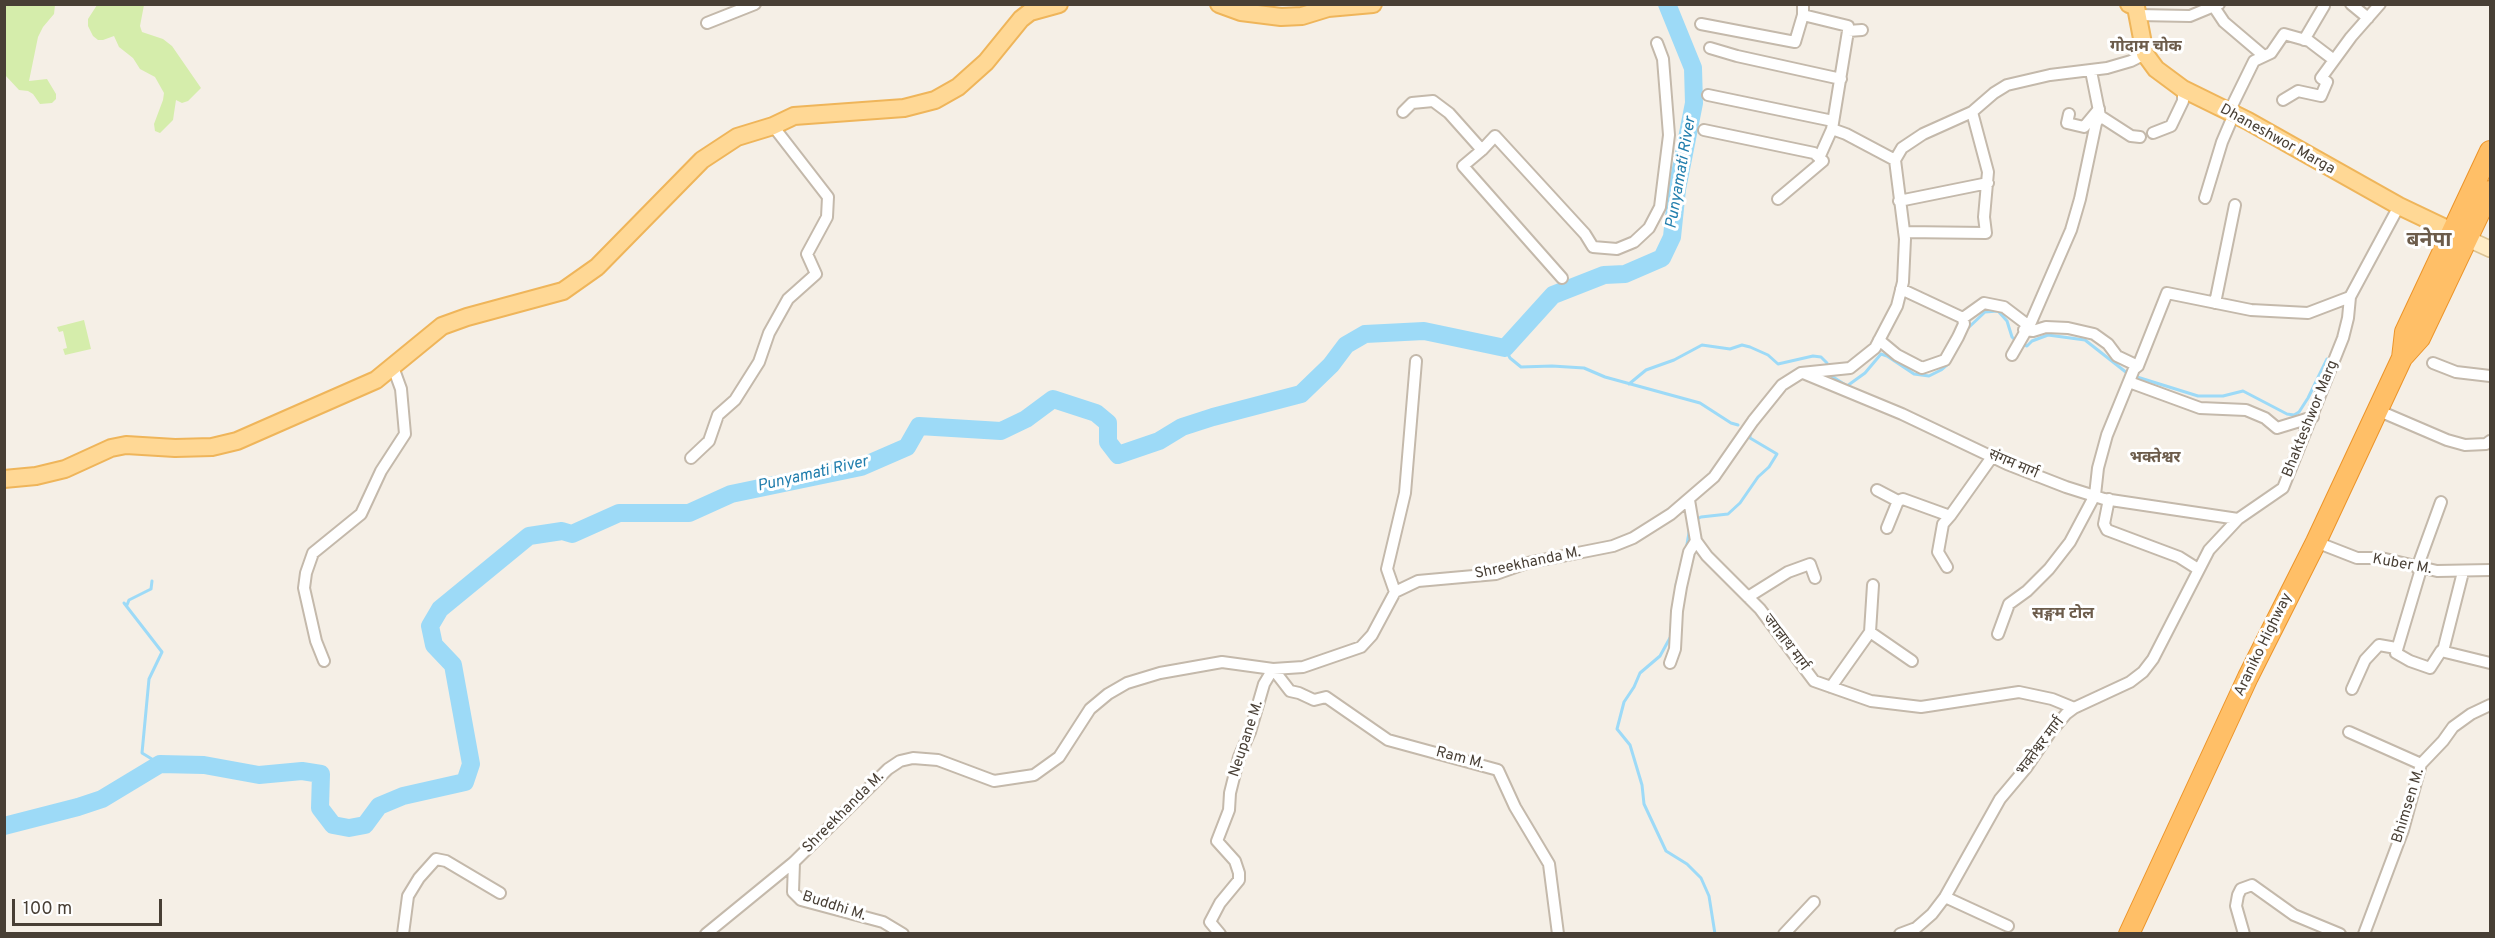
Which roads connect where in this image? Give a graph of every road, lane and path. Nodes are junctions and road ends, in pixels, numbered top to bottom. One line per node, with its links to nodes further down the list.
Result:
1 (755, 4): 13 (street)
2 (1059, 4): 34 (main road)
3 (1219, 4): 8 (main road)
4 (1373, 4): 8 (main road)
5 (2323, 4): 17 (street)
6 (2351, 4): 12 (street)
7 (2380, 4): 12 (street)
8 (1327, 6)
9 (2216, 6): 10 (street); 21 (street)
10 (2135, 8): 20 (main road)
11 (1803, 10): 14 (street); 16 (street)
12 (2368, 18): 22 (street)
13 (707, 24)
14 (1701, 24)
15 (1862, 30): 16 (street)
16 (1848, 31): 24 (street)
17 (2304, 40): 21 (street); 22 (street)
18 (1657, 43): 38 (street)
19 (1710, 48): 24 (street)
20 (2145, 54): 23 (street); 25 (main road, Dhaneshwor Marga)
21 (2264, 57): 31 (street)
22 (2334, 60): 27 (street)
23 (2091, 71): 29 (street); 30 (street)
24 (1841, 79): 33 (street)
25 (2183, 89): 31 (main road, Dhaneshwor Marga); 36 (street)
26 (1708, 95): 33 (street)
27 (2283, 100)
28 (1403, 112): 38 (street)
29 (1972, 112): 41 (street); 42 (street)
30 (2100, 112): 32 (street); 37 (street); 57 (street)
31 (2232, 113): 44 (street); 48 (main road, Dhaneshwor Marga)
32 (2069, 114)
33 (1833, 125): 40 (street); 41 (street)
34 (773, 126): 63 (main road); 71 (street)
35 (1704, 130): 40 (street)
36 (2153, 133)
37 (2140, 137)
38 (1482, 150): 52 (street)
39 (2490, 151): 50 (highway, Araniko Highway)
40 (1819, 158): 45 (street)
41 (1895, 160): 46 (street)
42 (1988, 183): 46 (street); 49 (street)
43 (2490, 191): 50 (highway, Araniko Highway)
44 (2205, 198)
45 (1778, 199)
46 (1899, 201): 49 (street)
47 (2235, 205): 55 (street)
48 (2399, 206): 50 (main road, Dhaneshwor Marga); 54 (street)
49 (1904, 232): 53 (street)
50 (2461, 235): 51 (street); 67 (highway, Araniko Highway)
51 (2490, 249)
52 (1562, 278)
53 (1901, 289): 56 (street); 58 (street)
54 (2350, 297): 55 (street); 68 (street, Bhakteshwor Marg)
55 (2215, 303): 62 (street)
56 (1963, 318): 57 (street); 58 (street)
57 (2026, 328): 59 (street); 62 (street)
58 (1879, 340): 64 (street)
59 (2012, 355)
60 (1416, 361): 91 (street)
61 (2433, 363): 65 (street)
62 (2139, 366): 66 (street)
63 (393, 367): 72 (main road); 97 (street)
64 (1801, 373): 70 (street, संगम मार्ग); 77 (street, Shreekhanda M.)
65 (2490, 376)
66 (2129, 382): 68 (street); 74 (street)
67 (2377, 410): 69 (street); 83 (highway, Araniko Highway)
68 (2313, 417): 80 (street, Bhakteshwor Marg)
69 (2490, 441)
70 (1992, 457): 74 (street, संगम मार्ग); 79 (street)
71 (691, 458)
72 (4, 479)
73 (1877, 490): 76 (street)
74 (2095, 495): 75 (street, संगम मार्ग); 94 (street)
75 (2109, 499): 80 (street, संगम मार्ग); 86 (street)
76 (1898, 501): 79 (street); 81 (street)
77 (1690, 502): 82 (street); 91 (street, Shreekhanda M.)
78 (2441, 502): 85 (street)
79 (1950, 516): 84 (street)
80 (2238, 519): 86 (street, भक्तेश्वर मार्ग)
81 (1887, 528)
82 (1696, 536): 92 (street, जगन्नाथ मार्ग); 99 (street)
83 (2316, 542): 85 (street, Kuber M.); 120 (highway, Araniko Highway)
84 (1947, 567)
85 (2419, 568): 88 (street, Kuber M.); 95 (street)
86 (2199, 569): 105 (street, भक्तेश्वर मार्ग)
87 (2490, 570): 88 (street, Kuber M.)
88 (2463, 572): 96 (street)
89 (1815, 578): 92 (street)
90 (1873, 585): 93 (street)
91 (1395, 592): 101 (street, Shreekhanda M.)
92 (1749, 597): 102 (street, जगन्नाथ मार्ग)
93 (1870, 632): 98 (street); 102 (street)
94 (1998, 634)
95 (2396, 648): 96 (street); 103 (street)
96 (2443, 651): 100 (street)
97 (324, 661)
98 (1912, 661)
99 (1670, 663)
100 (2490, 663)
101 (1273, 669): 108 (street, Shreekhanda M.); 116 (street, Neupane M.); 117 (street, Ram M.)
102 (1831, 687): 105 (street, जगन्नाथ मार्ग)
103 (2352, 689)
104 (2490, 705): 107 (street, Bhimsen M.)
105 (2074, 708): 110 (street, भक्तेश्वर मार्ग)
106 (2349, 732): 107 (street)
107 (2421, 764): 123 (street, Bhimsen M.)
108 (794, 862): 114 (street, Shreekhanda M.); 115 (street, Buddhi M.)
109 (500, 893): 113 (street)
110 (1945, 897): 112 (street); 119 (street, भक्तेश्वर मार्ग)
111 (1814, 902): 118 (street)
112 (2008, 926)
113 (403, 933)
114 (706, 933)
115 (903, 933)
116 (1220, 933)
117 (1558, 933)
118 (1784, 933)
119 (1900, 933)
120 (2129, 933)
121 (2244, 933): 122 (street)
122 (2340, 933)
123 (2364, 933)

